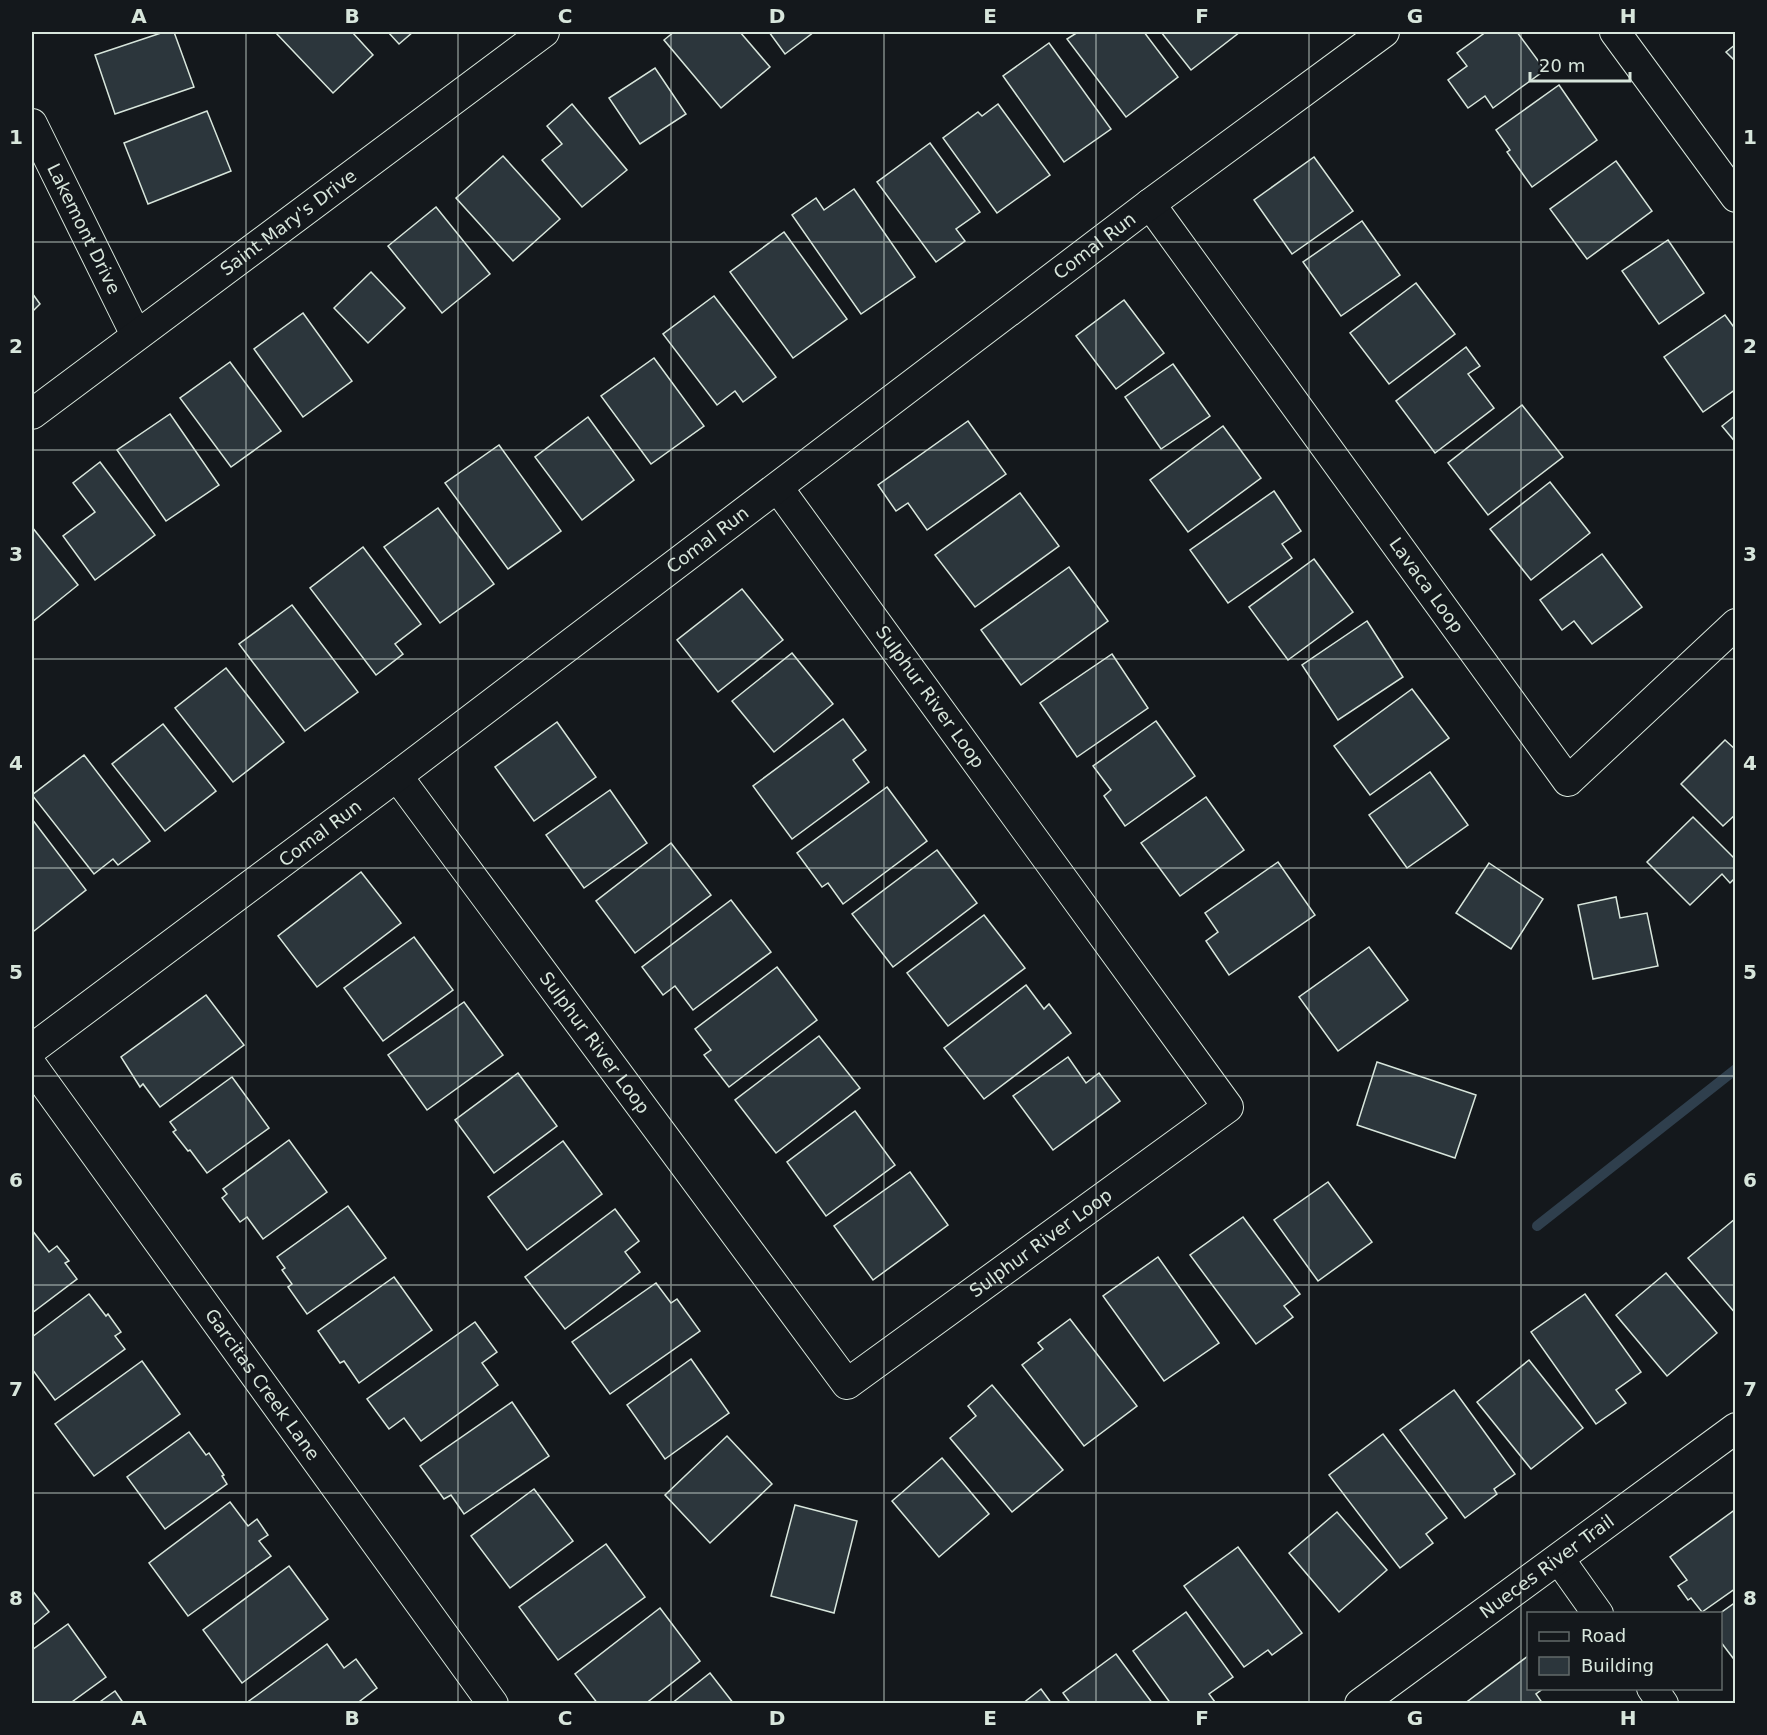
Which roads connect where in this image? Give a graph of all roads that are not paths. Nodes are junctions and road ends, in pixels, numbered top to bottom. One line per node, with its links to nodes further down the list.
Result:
1 (544, 32): 7 (street, Saint Mary's Drive)
2 (1384, 32): 6 (street, Comal Run)
3 (1615, 32): 5 (street)
4 (32, 124): 7 (street, Lakemont Drive)
5 (1736, 197)
6 (1150, 204): 9 (street, Comal Run); 10 (street, Lavaca Loop)
7 (136, 335): 8 (street, Saint Mary's Drive)
8 (32, 414)
9 (778, 488): 11 (street, Comal Run); 11 (street, Sulphur River Loop)
10 (1736, 624)
11 (397, 776): 12 (street, Comal Run)
12 (32, 1049)
13 (32, 1066): 18 (street, Garcitas Creek Lane)
14 (1736, 1428): 15 (street, Nueces River Trail)
15 (1559, 1559): 16 (street); 19 (street, Nueces River Trail)
16 (1597, 1612)
17 (1653, 1690): 20 (street)
18 (493, 1704)
19 (1360, 1704)
20 (1663, 1704)

